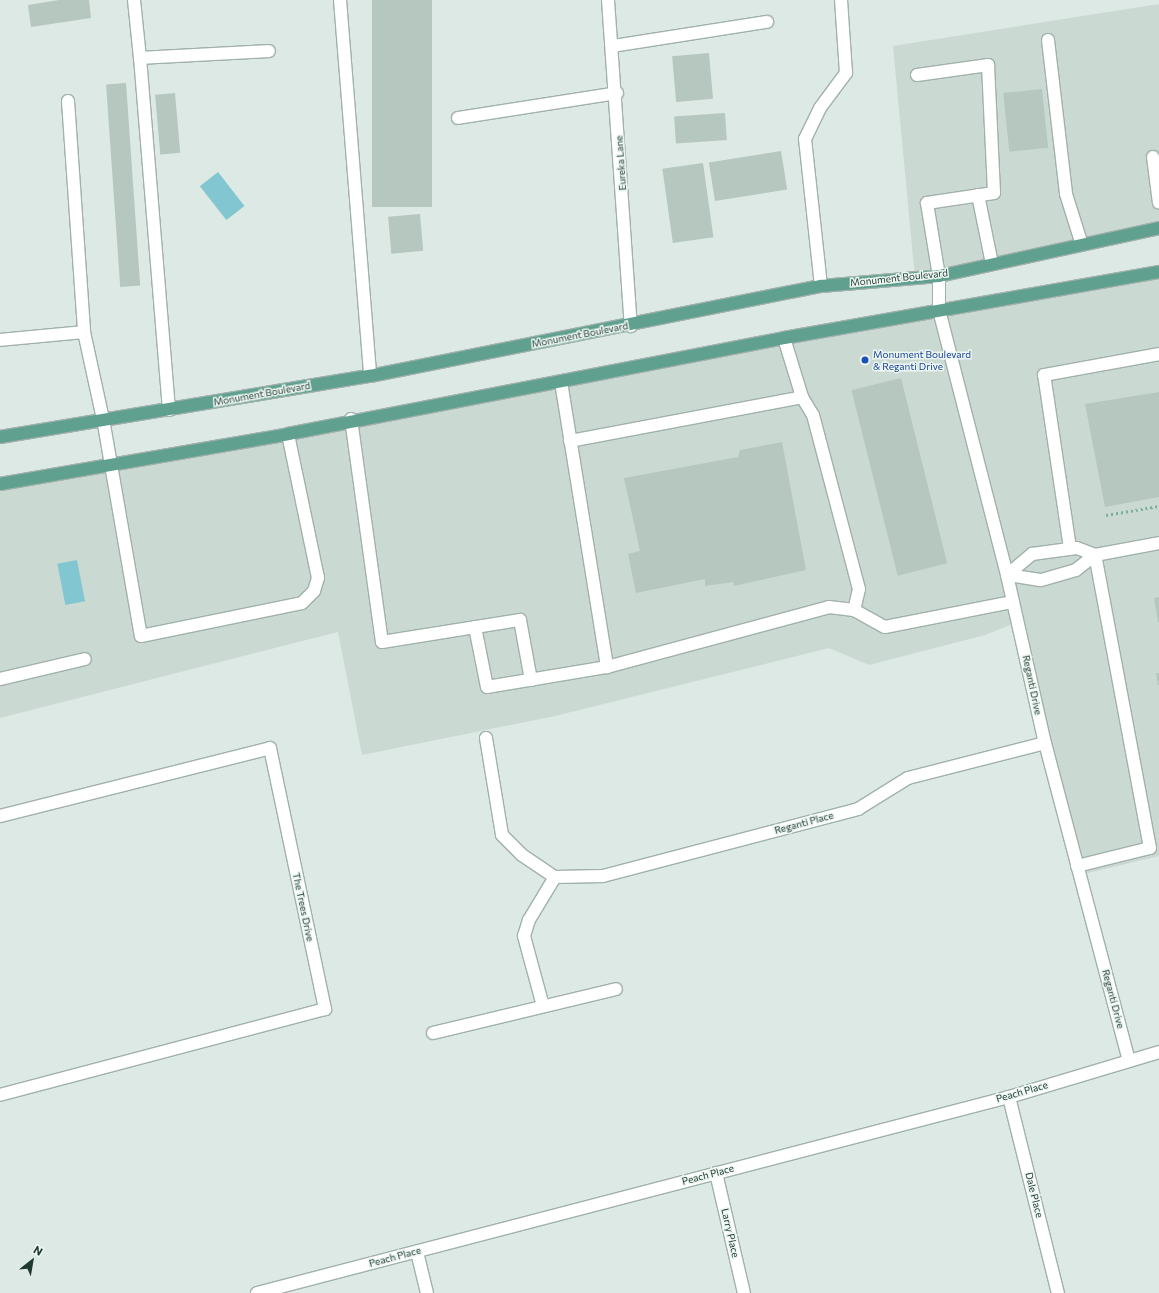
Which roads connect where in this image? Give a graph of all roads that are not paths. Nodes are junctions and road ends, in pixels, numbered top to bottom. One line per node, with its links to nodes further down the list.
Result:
1 (134, 0): 9 (street)
2 (340, 0): 29 (street)
3 (608, 0): 7 (street, Eureka Lane)
4 (841, 0): 22 (street)
5 (767, 22): 7 (street)
6 (1048, 40): 18 (street)
7 (613, 46): 11 (street, Eureka Lane)
8 (269, 51): 9 (street)
9 (140, 58): 32 (street)
10 (917, 75): 15 (street)
11 (617, 93): 13 (street); 24 (street, Eureka Lane)
12 (68, 101): 25 (street)
13 (458, 118)
14 (1152, 157): 16 (street)
15 (978, 195): 19 (street); 21 (street, Reganti Drive)
16 (1159, 203)
17 (1159, 228): 18 (main road, Monument Boulevard)
18 (1082, 245): 19 (main road, Monument Boulevard)
19 (992, 264): 21 (main road, Monument Boulevard)
20 (1159, 272): 23 (main road)
21 (939, 276): 22 (main road, Monument Boulevard); 23 (street, Reganti Drive)
22 (821, 286): 24 (main road, Monument Boulevard)
23 (939, 310): 26 (main road); 43 (street, Reganti Drive)
24 (631, 326): 29 (main road, Monument Boulevard)
25 (84, 332): 27 (street); 34 (street)
26 (784, 338): 30 (main road); 31 (street)
27 (0, 340)
28 (1159, 354): 41 (street)
29 (370, 376): 32 (main road, Monument Boulevard)
30 (561, 382): 33 (main road); 37 (street)
31 (802, 397): 37 (street); 45 (street)
32 (169, 410): 34 (main road, Monument Boulevard)
33 (351, 418): 35 (main road); 46 (street)
34 (103, 419): 36 (main road, Monument Boulevard); 38 (street)
35 (288, 434): 38 (main road); 38 (street)
36 (0, 437)
37 (570, 441): 48 (street)
38 (109, 466): 39 (main road)
39 (0, 484)
40 (1159, 543): 42 (street)
41 (1070, 548): 42 (street); 43 (street)
42 (1095, 555): 43 (street); 54 (street)
43 (1007, 575): 44 (street, Reganti Drive)
44 (1013, 602): 45 (street); 52 (street, Reganti Drive)
45 (854, 610): 48 (street)
46 (475, 627): 50 (street); 50 (street)
47 (85, 659): 49 (street)
48 (607, 667): 50 (street)
49 (0, 679)
50 (531, 680)
51 (486, 738): 55 (street)
52 (1045, 743): 54 (street, Reganti Drive); 55 (street, Reganti Place)
53 (0, 816): 61 (street, The Trees Drive)
54 (1077, 866): 60 (street, Reganti Drive)
55 (555, 877): 57 (street)
56 (616, 989): 57 (street)
57 (543, 1006): 58 (street)
58 (433, 1033)
59 (1159, 1052): 60 (street, Peach Place)
60 (1129, 1060): 62 (street, Peach Place)
61 (0, 1095)
62 (1009, 1097): 63 (street, Peach Place); 68 (street, Dale Place)
63 (716, 1173): 64 (street, Peach Place); 67 (street, Larry Place)
64 (417, 1252): 65 (street, Peach Place); 66 (street)
65 (257, 1293)
66 (427, 1293)
67 (744, 1293)
68 (1058, 1293)

